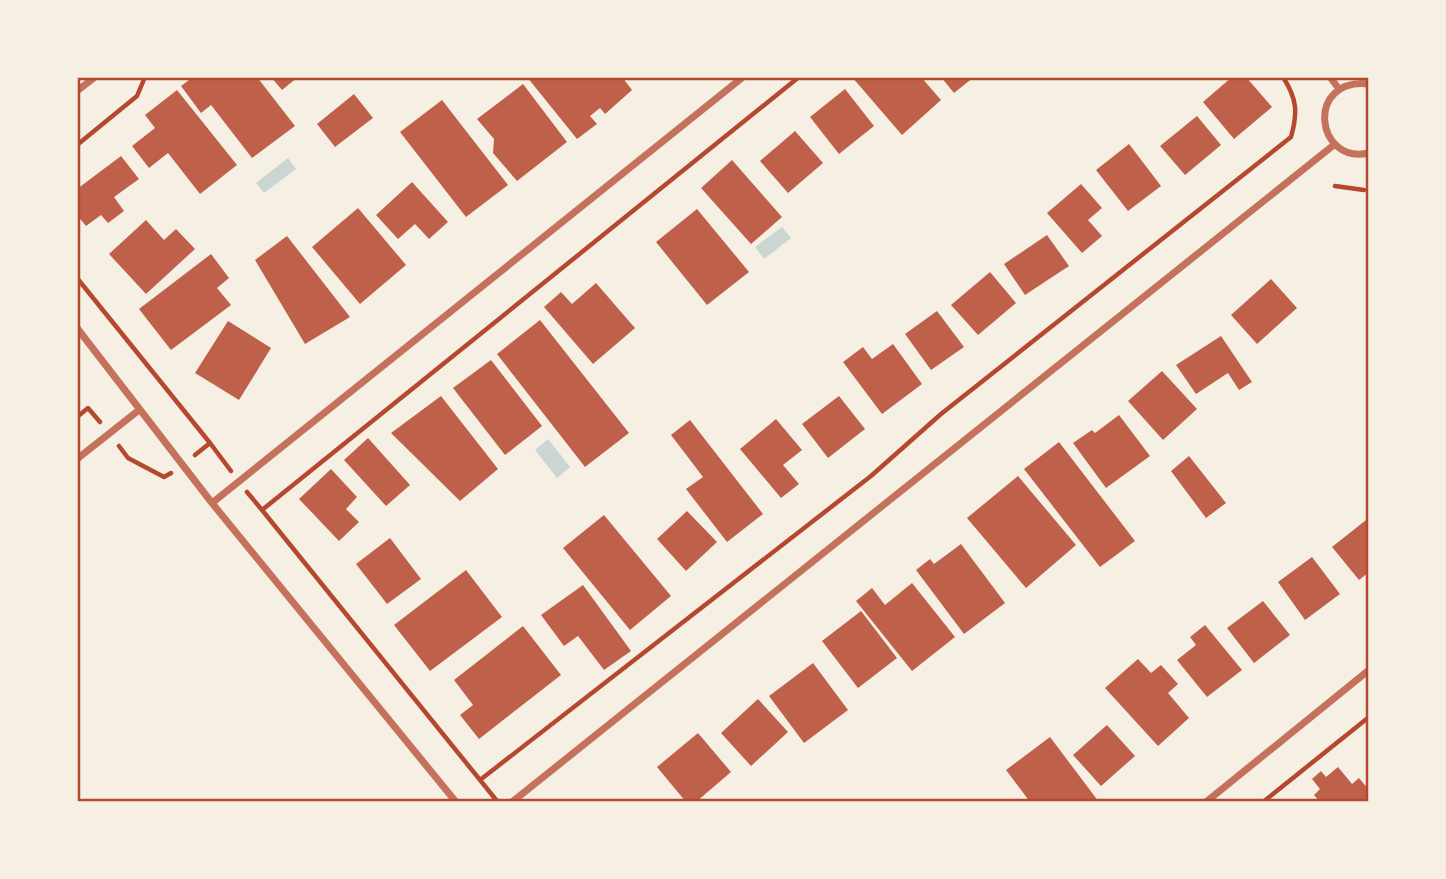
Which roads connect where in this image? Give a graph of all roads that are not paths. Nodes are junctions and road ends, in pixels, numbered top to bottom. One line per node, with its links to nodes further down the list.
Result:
1 (94, 77): 6 (street)
2 (743, 77): 12 (street)
3 (1330, 77): 5 (street)
4 (1369, 84): 5 (street)
5 (1339, 89): 7 (street)
6 (77, 91)
7 (1335, 144): 8 (street); 15 (street)
8 (1369, 153)
9 (77, 328): 10 (street)
10 (139, 410): 11 (street); 12 (street)
11 (77, 459)
12 (212, 503): 14 (street)
13 (1369, 670): 16 (street)
14 (456, 802)
15 (512, 802)
16 (1206, 802)

